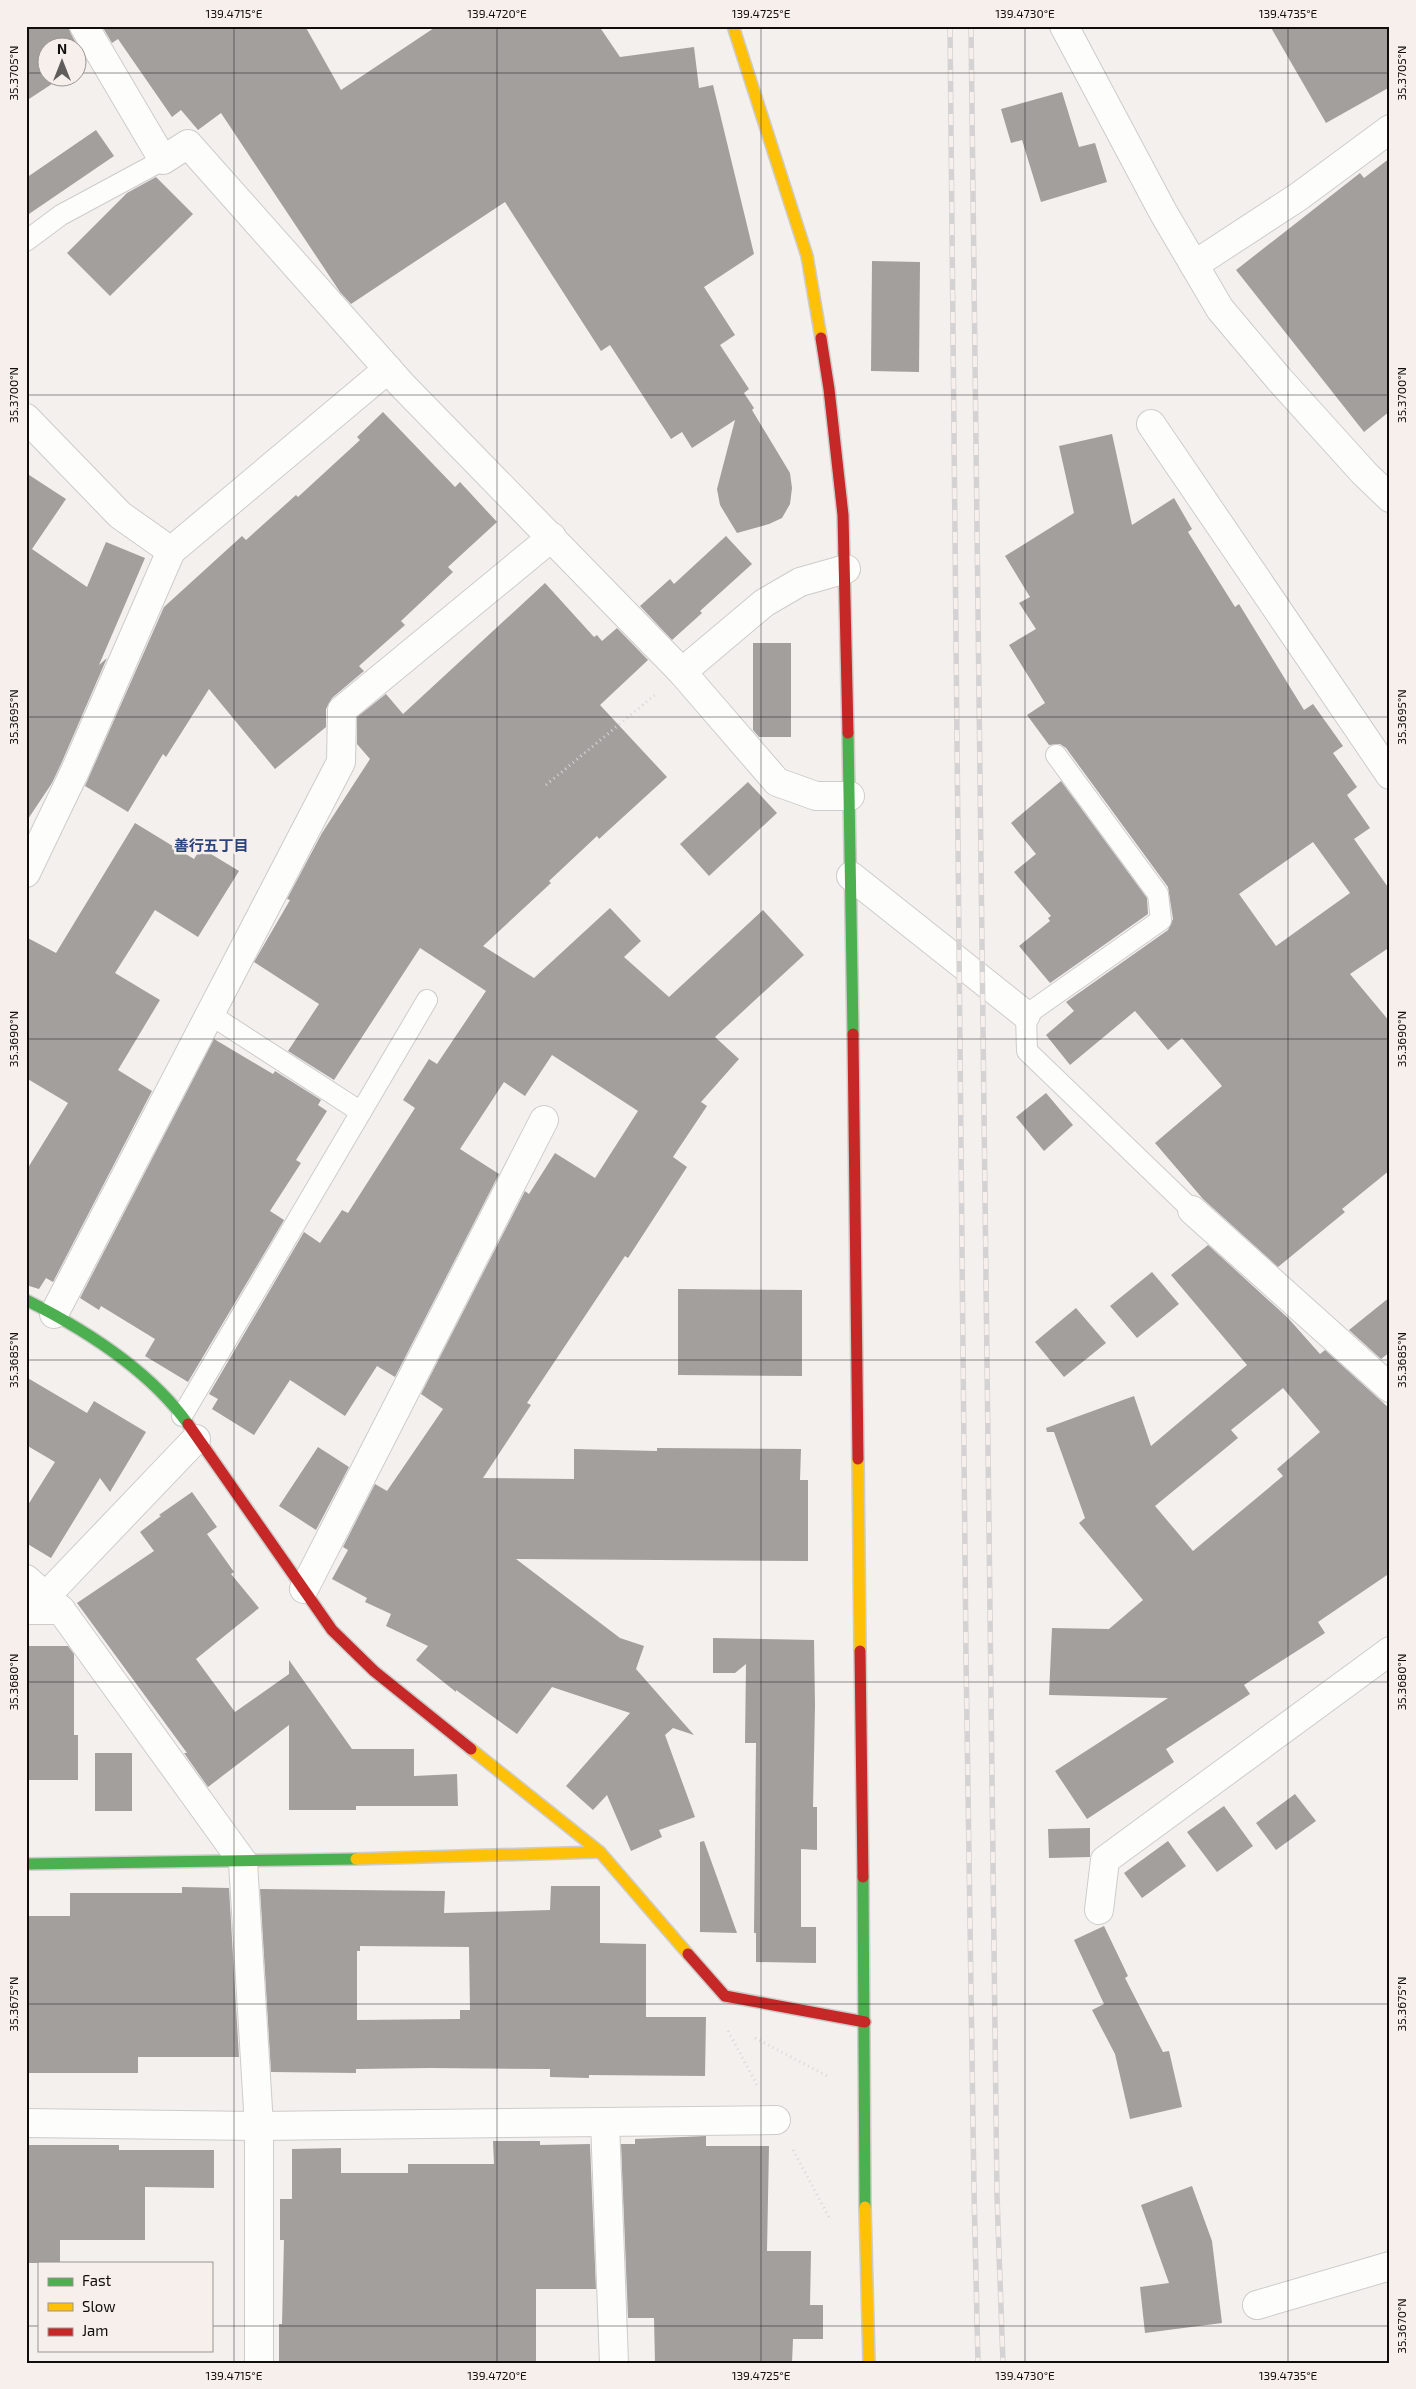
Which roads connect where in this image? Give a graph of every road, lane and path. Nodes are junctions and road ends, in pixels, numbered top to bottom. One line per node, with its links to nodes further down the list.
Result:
1 (84, 26): 5 (street)
2 (733, 26): 14 (street)
3 (1064, 26): 7 (street)
4 (1390, 129): 7 (street)
5 (163, 160): 6 (lane); 8 (street)
6 (26, 242)
7 (1194, 265): 11 (street)
8 (388, 369): 12 (street); 13 (street)
9 (26, 418): 13 (street)
10 (1151, 424): 17 (street)
11 (1390, 498)
12 (552, 537): 15 (street); 23 (street)
13 (170, 551): 20 (street)
14 (846, 569): 15 (street); 19 (street)
15 (682, 672): 18 (path); 19 (street)
16 (1056, 755): 24 (lane)
17 (1390, 775)
18 (546, 785)
19 (850, 796): 21 (street)
20 (26, 873)
21 (851, 876): 24 (street); 40 (street)
22 (427, 1000): 25 (lane)
23 (211, 1015): 25 (lane); 29 (street)
24 (1026, 1015): 27 (lane)
25 (361, 1112): 31 (lane)
26 (544, 1120): 33 (street)
27 (1192, 1210): 30 (street)
28 (26, 1300): 29 (street)
29 (54, 1314): 31 (street)
30 (1390, 1388)
31 (182, 1416): 32 (street)
32 (196, 1439): 33 (street); 34 (street)
33 (304, 1589): 36 (street)
34 (40, 1599): 37 (street)
35 (1390, 1651): 39 (street)
36 (600, 1852): 37 (street); 40 (street)
37 (243, 1862): 38 (street); 44 (street)
38 (26, 1864)
39 (1099, 1910)
40 (865, 2022): 49 (street)
41 (776, 2120): 42 (street)
42 (606, 2122): 44 (street); 48 (street)
43 (26, 2123): 44 (street)
44 (259, 2126): 47 (street)
45 (1390, 2266): 46 (street)
46 (1257, 2305)
47 (259, 2363)
48 (614, 2363)
49 (868, 2363)

